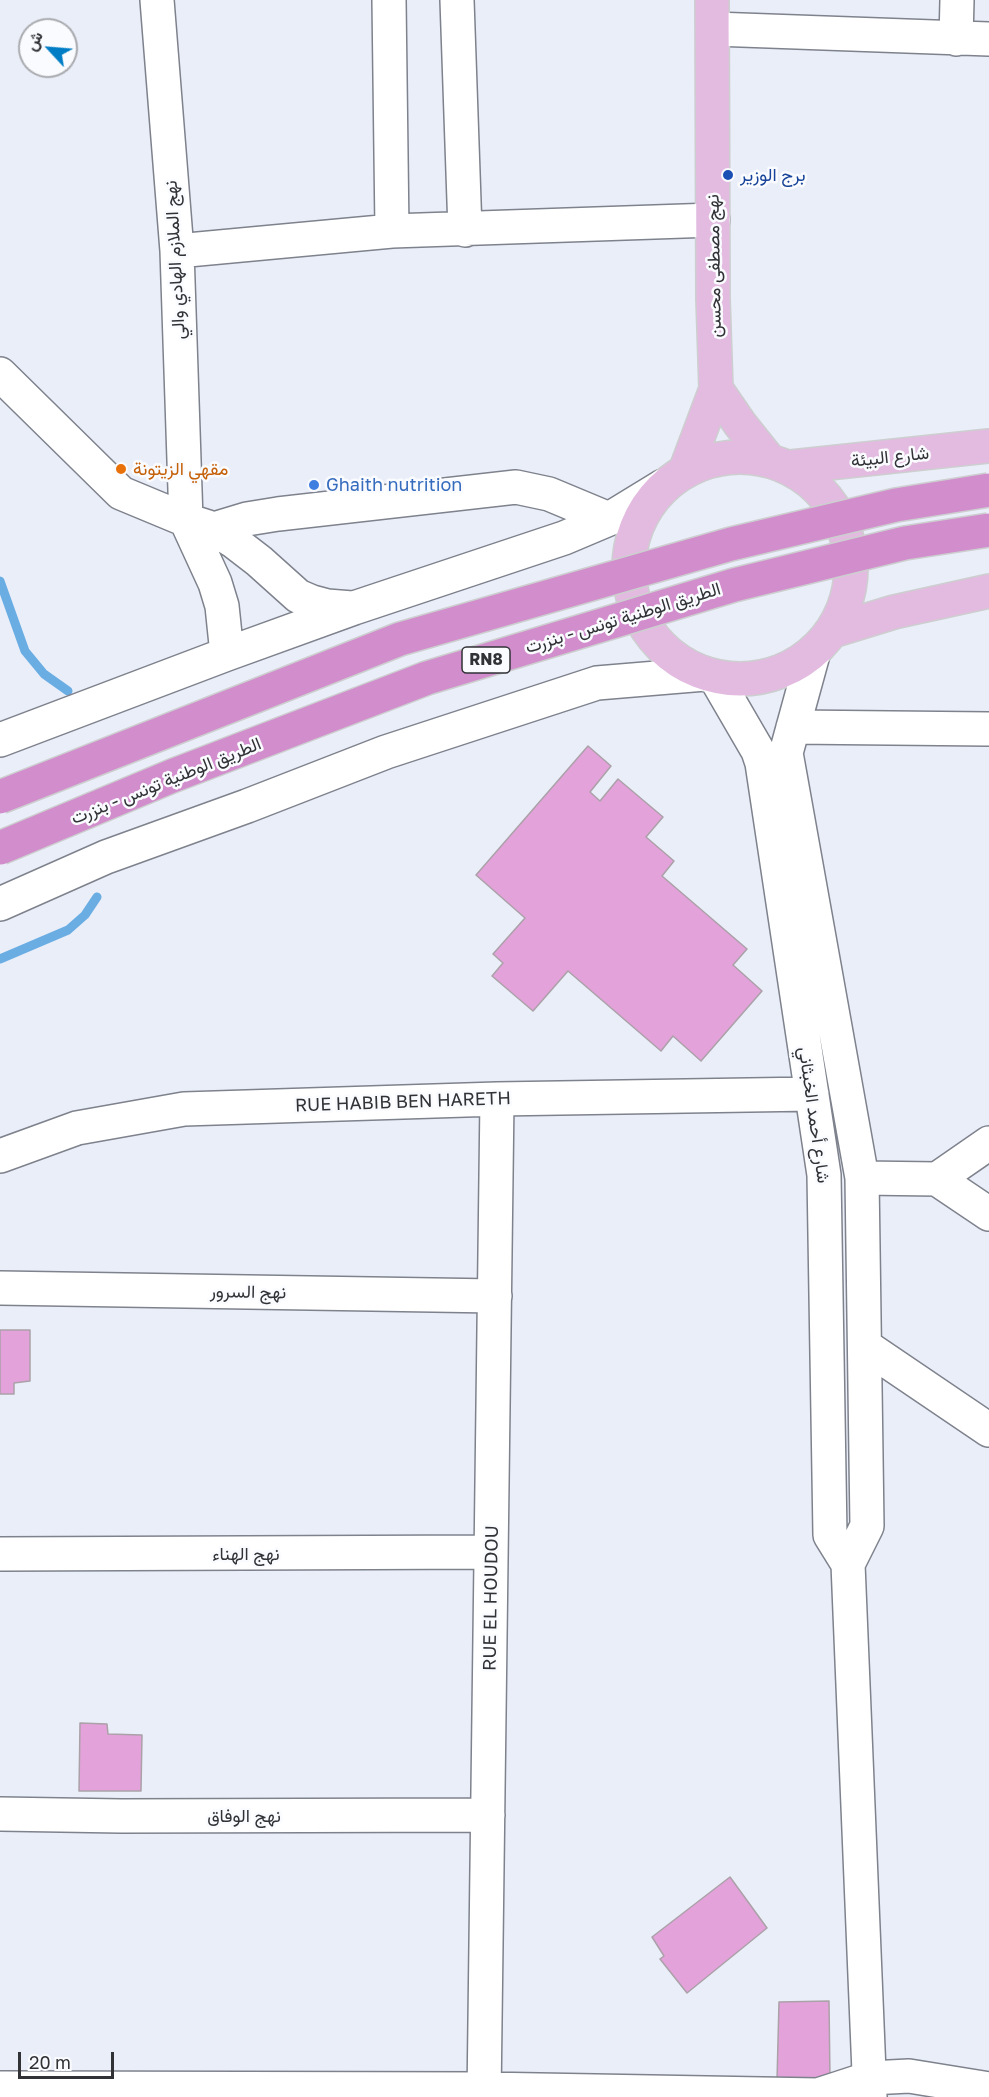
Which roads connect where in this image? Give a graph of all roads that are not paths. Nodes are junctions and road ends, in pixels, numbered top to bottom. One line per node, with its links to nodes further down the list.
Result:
1 (158, 0): 11 (street, نهج الملازم الهادي والي)
2 (389, 0): 10 (street)
3 (457, 0): 9 (street)
4 (957, 0): 6 (street)
5 (713, 14): 6 (street); 8 (main road, نهج مصطفى محسن)
6 (956, 39): 7 (street)
7 (989, 39)
8 (713, 220): 9 (street); 13 (main road, نهج مصطفى محسن)
9 (465, 230): 10 (street)
10 (392, 231): 11 (street)
11 (177, 251): 19 (street, نهج الملازم الهادي والي)
12 (0, 374): 19 (street)
13 (716, 389): 15 (main road); 16 (main road)
14 (989, 446): 15 (main road, شارع البيئة)
15 (779, 463): 16 (main road, شارع البيئة); 23 (main road)
16 (674, 478): 18 (street); 25 (main road)
17 (989, 490): 29 (highway, RN8, bridge)
18 (609, 519): 19 (street); 22 (street)
19 (200, 524): 22 (street); 24 (street)
20 (989, 530): 30 (highway, الطريق الوطنية تونس - بنزرت / RN8, bridge)
21 (989, 591): 23 (main road)
22 (354, 608): 24 (street)
23 (823, 641): 25 (main road); 26 (street)
24 (227, 654): 28 (street)
25 (710, 676): 31 (street); 32 (street, شارع أحمد الخبثاني)
26 (793, 727): 27 (street); 36 (street)
27 (989, 729)
28 (0, 740)
29 (0, 797)
30 (0, 848)
31 (0, 904)
32 (812, 1094): 33 (street, RUE HABIB BEN HARETH); 45 (street, شارع أحمد الخبثاني)
33 (497, 1099): 35 (street, RUE HABIB BEN HARETH); 40 (street, RUE EL HOUDOU)
34 (989, 1143): 37 (street)
35 (0, 1156)
36 (862, 1178): 37 (street); 41 (street)
37 (937, 1179): 38 (street)
38 (989, 1214)
39 (0, 1288): 40 (street, نهج السرور)
40 (495, 1296): 43 (street, RUE EL HOUDOU)
41 (865, 1346): 42 (street); 45 (street)
42 (989, 1430)
43 (491, 1552): 44 (street, نهج الهناء); 47 (street, RUE EL HOUDOU)
44 (0, 1554)
45 (848, 1564): 48 (street)
46 (0, 1814): 47 (street, نهج الوفاق)
47 (488, 1815): 51 (street, RUE EL HOUDOU)
48 (870, 2087): 50 (street); 51 (street)
49 (0, 2088): 51 (street)
50 (989, 2089)
51 (484, 2093)

